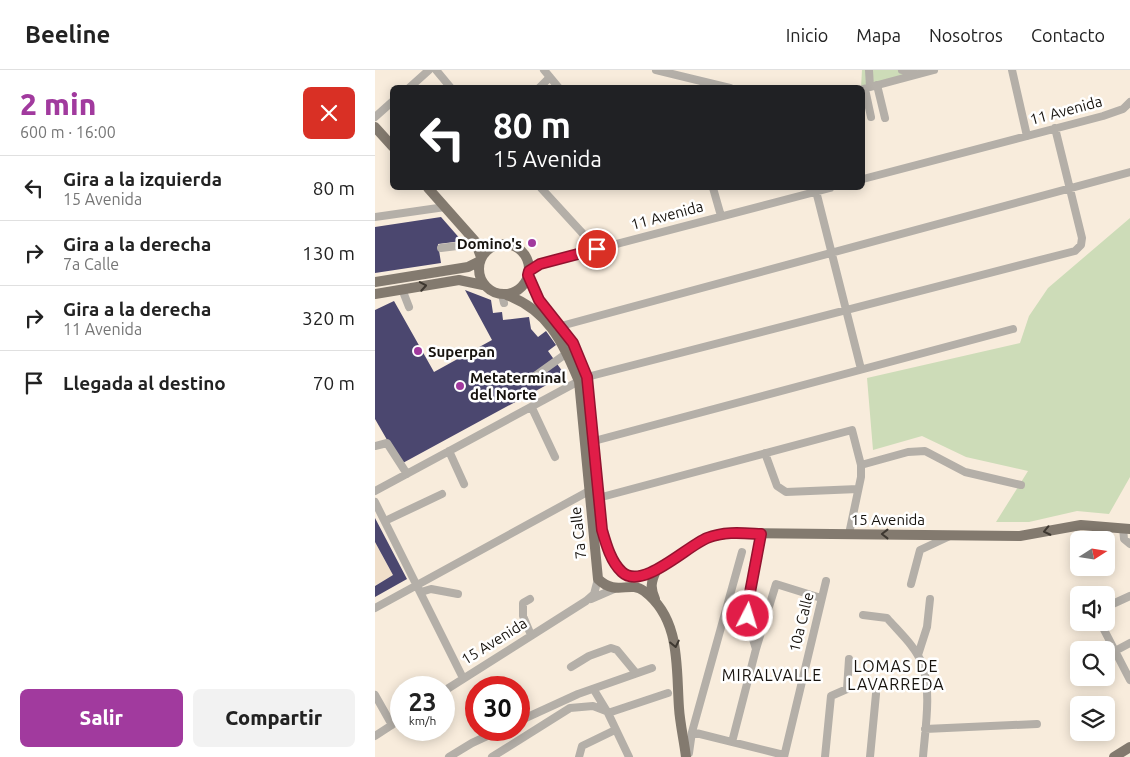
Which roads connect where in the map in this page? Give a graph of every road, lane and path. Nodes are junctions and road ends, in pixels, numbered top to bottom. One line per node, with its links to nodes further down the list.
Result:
1 (429, 70): 10 (street)
2 (436, 70): 11 (street)
3 (656, 70): 14 (street)
4 (869, 70): 15 (street)
5 (902, 70): 9 (street)
6 (934, 70): 9 (street)
7 (1012, 70): 25 (street)
8 (546, 72): 12 (street); 13 (street)
9 (919, 74): 15 (street)
10 (412, 85)
11 (448, 85)
12 (540, 85)
13 (557, 85)
14 (718, 85)
15 (869, 88): 21 (street); 22 (street)
16 (1130, 102): 18 (street, 11 Avenida)
17 (390, 104): 20 (street)
18 (1123, 109): 19 (street); 24 (street, 11 Avenida)
19 (1130, 114)
20 (375, 117)
21 (871, 117)
22 (885, 118)
23 (375, 128): 26 (main road)
24 (1055, 128): 25 (street, 11 Avenida); 33 (street)
25 (1027, 136): 28 (street, 11 Avenida)
26 (390, 144)
27 (1130, 172): 33 (street)
28 (865, 178)
29 (430, 190): 35 (main road)
30 (543, 190): 41 (street)
31 (714, 190): 36 (street)
32 (821, 190): 34 (street, 11 Avenida)
33 (1070, 190): 42 (street); 51 (street)
34 (816, 191): 36 (street, 11 Avenida); 42 (street)
35 (445, 207): 37 (street); 38 (main road)
36 (721, 216): 41 (street, 11 Avenida)
37 (375, 217)
38 (474, 240): 39 (street); 40 (main road); 43 (main road)
39 (441, 248)
40 (490, 248): 43 (main road); 44 (main road)
41 (597, 249): 44 (street, 11 Avenida)
42 (831, 252): 51 (street); 52 (street)
43 (480, 259): 45 (main road); 46 (main road)
44 (528, 269): 49 (main road); 52 (main road, 7a Calle)
45 (375, 282)
46 (483, 285): 47 (main road, one-way to 46); 49 (main road)
47 (402, 290): 48 (main road); 50 (street)
48 (375, 294)
49 (504, 298): 54 (main road, 7a Calle)
50 (409, 307)
51 (846, 311): 55 (street); 56 (street)
52 (561, 326): 56 (main road, 7a Calle)
53 (1013, 329): 55 (street)
54 (567, 352): 56 (main road, 7a Calle); 57 (street)
55 (861, 369): 59 (street)
56 (583, 379): 58 (street); 59 (main road, 7a Calle); 70 (main road, 7a Calle)
57 (528, 381)
58 (532, 408): 61 (street); 63 (street)
59 (594, 440): 72 (main road, 7a Calle)
60 (375, 446): 65 (street)
61 (449, 451): 65 (street); 66 (street)
62 (765, 453): 64 (street); 68 (street); 72 (street)
63 (555, 457)
64 (861, 465): 67 (street); 68 (street)
65 (407, 474): 69 (street)
66 (464, 484)
67 (1021, 485)
68 (857, 489): 77 (street)
69 (375, 491)
70 (589, 491): 83 (main road, 7a Calle); 86 (street)
71 (443, 494): 74 (street)
72 (598, 498): 81 (main road, 7a Calle)
73 (375, 502): 74 (street)
74 (385, 521): 86 (street)
75 (1126, 528): 78 (main road, 15 Avenida, one-way to 78); 79 (street)
76 (761, 534): 77 (main road, 15 Avenida); 82 (main road, 15 Avenida); 100 (street)
77 (849, 534): 78 (main road, 15 Avenida, one-way to 77)
78 (954, 534): 85 (street)
79 (1130, 544)
80 (742, 552): 121 (street)
81 (618, 567): 82 (main road); 83 (main road)
82 (656, 571): 93 (main road)
83 (601, 582): 87 (main road); 94 (street)
84 (826, 582): 91 (street, 10a Calle)
85 (911, 584)
86 (419, 588): 88 (street); 96 (street); 107 (street)
87 (615, 589): 93 (main road); 94 (street, 15 Avenida)
88 (459, 594)
89 (1130, 596): 95 (street)
90 (529, 598): 98 (street)
91 (821, 598): 100 (street); 127 (street, 10a Calle)
92 (930, 599): 102 (street)
93 (655, 600): 126 (main road, one-way to 126)
94 (587, 601): 98 (street, 15 Avenida)
95 (1115, 603)
96 (375, 608)
97 (863, 615): 102 (street)
98 (531, 635): 107 (street, 15 Avenida)
99 (1130, 643): 101 (street)
100 (756, 649): 124 (street)
101 (1115, 651): 108 (street)
102 (918, 655): 119 (street)
103 (849, 659): 132 (street)
104 (571, 667): 106 (street)
105 (652, 668): 106 (street)
106 (636, 674): 110 (street)
107 (463, 678): 109 (street, 15 Avenida)
108 (1130, 680)
109 (455, 683)
110 (594, 690): 114 (street); 115 (street)
111 (668, 693): 114 (street)
112 (876, 694): 133 (street)
113 (375, 695): 116 (street)
114 (607, 712): 120 (street); 129 (street)
115 (530, 716)
116 (390, 722)
117 (1037, 724): 119 (street)
118 (390, 727): 122 (street)
119 (925, 729): 134 (street)
120 (615, 730): 130 (street); 131 (street)
121 (692, 735): 124 (street); 126 (street)
122 (375, 736)
123 (476, 741): 128 (street)
124 (731, 742): 127 (street)
125 (1130, 747): 135 (main road)
126 (688, 754)
127 (784, 756)
128 (449, 757)
129 (492, 757)
130 (580, 757)
131 (629, 757)
132 (825, 757)
133 (870, 757)
134 (923, 757)
135 (1114, 757)

